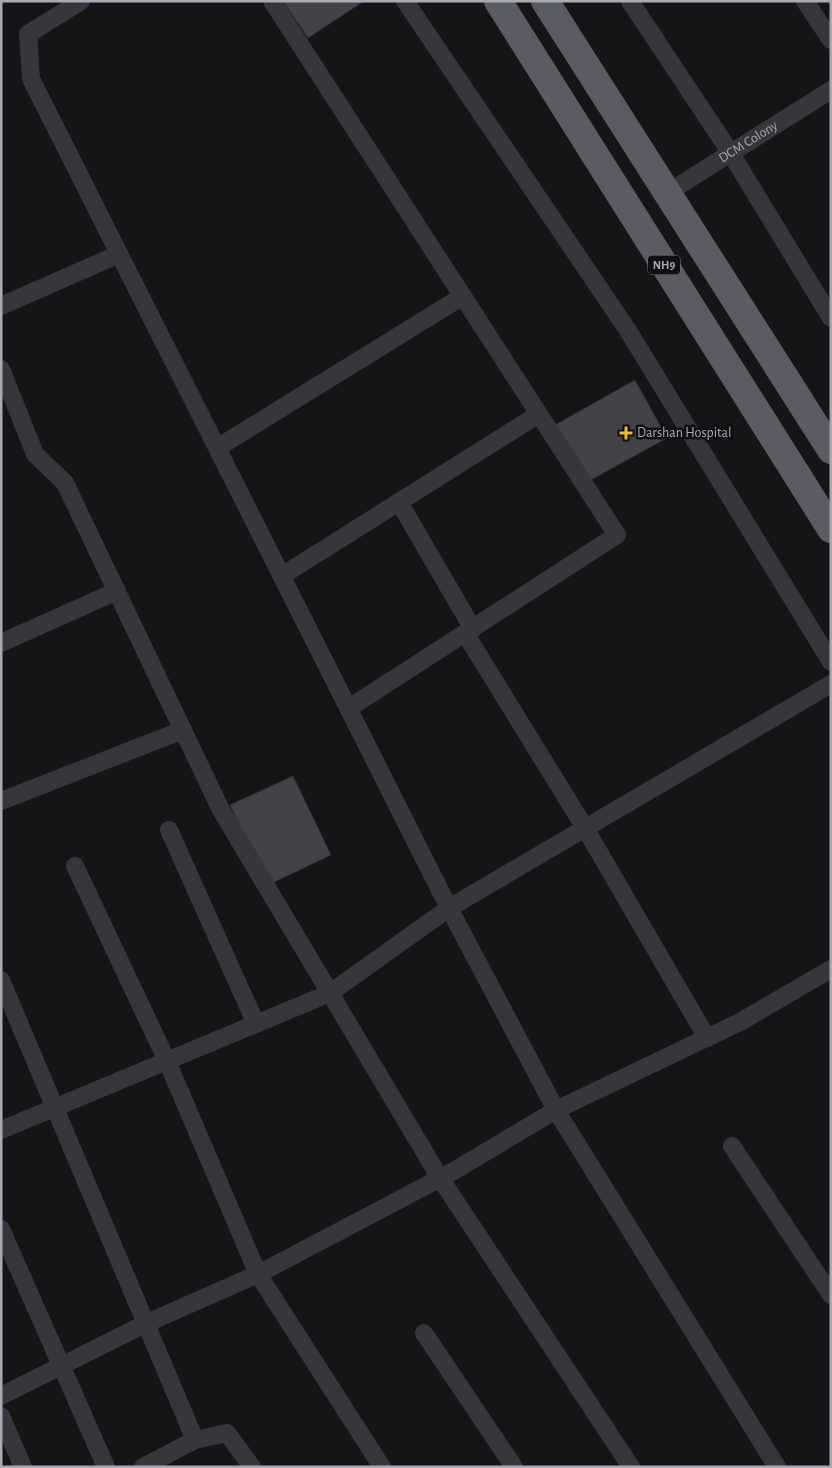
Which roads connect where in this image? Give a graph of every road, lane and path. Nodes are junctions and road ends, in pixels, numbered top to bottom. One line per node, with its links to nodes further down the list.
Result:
1 (81, 1): 12 (street)
2 (272, 1): 13 (street)
3 (405, 1): 26 (street)
4 (498, 1): 21 (highway, NH9)
5 (545, 1): 11 (highway)
6 (630, 1): 10 (street)
7 (804, 1): 8 (street)
8 (831, 40)
9 (831, 90): 10 (street, DCM Colony)
10 (730, 152): 11 (street, DCM Colony); 15 (street)
11 (667, 193): 19 (highway)
12 (117, 255): 14 (street); 18 (street)
13 (463, 296): 17 (street); 18 (street)
14 (1, 306)
15 (831, 318)
16 (1, 369): 23 (street)
17 (539, 414): 20 (street); 24 (street)
18 (217, 448): 22 (street)
19 (831, 450)
20 (399, 502): 22 (street); 24 (street)
21 (831, 529)
22 (282, 575): 28 (street)
23 (117, 591): 25 (street); 29 (street)
24 (469, 631): 28 (street); 31 (street)
25 (1, 642)
26 (831, 662)
27 (831, 684): 31 (street)
28 (349, 708): 34 (street)
29 (183, 730): 30 (street); 37 (street)
30 (1, 801)
31 (585, 828): 34 (street); 39 (street)
32 (169, 830): 38 (street)
33 (75, 866): 40 (street)
34 (449, 908): 37 (street); 42 (street)
35 (831, 969): 39 (street)
36 (1, 980): 41 (street)
37 (330, 993): 38 (street); 45 (street)
38 (256, 1024): 40 (street)
39 (707, 1038): 42 (street)
40 (167, 1060): 41 (street); 47 (street)
41 (56, 1106): 43 (street); 49 (street)
42 (556, 1110): 45 (street); 62 (street)
43 (1, 1130)
44 (732, 1146): 48 (street)
45 (440, 1178): 47 (street); 61 (street)
46 (1, 1228): 51 (street)
47 (258, 1274): 49 (street); 59 (street)
48 (831, 1295)
49 (147, 1323): 51 (street); 54 (street)
50 (424, 1333): 60 (street)
51 (60, 1366): 52 (street); 56 (street)
52 (1, 1396)
53 (1, 1416): 55 (street)
54 (195, 1440): 57 (street); 58 (street)
55 (23, 1467)
56 (106, 1467)
57 (143, 1467)
58 (252, 1467)
59 (382, 1467)
60 (514, 1467)
61 (631, 1467)
62 (777, 1467)

